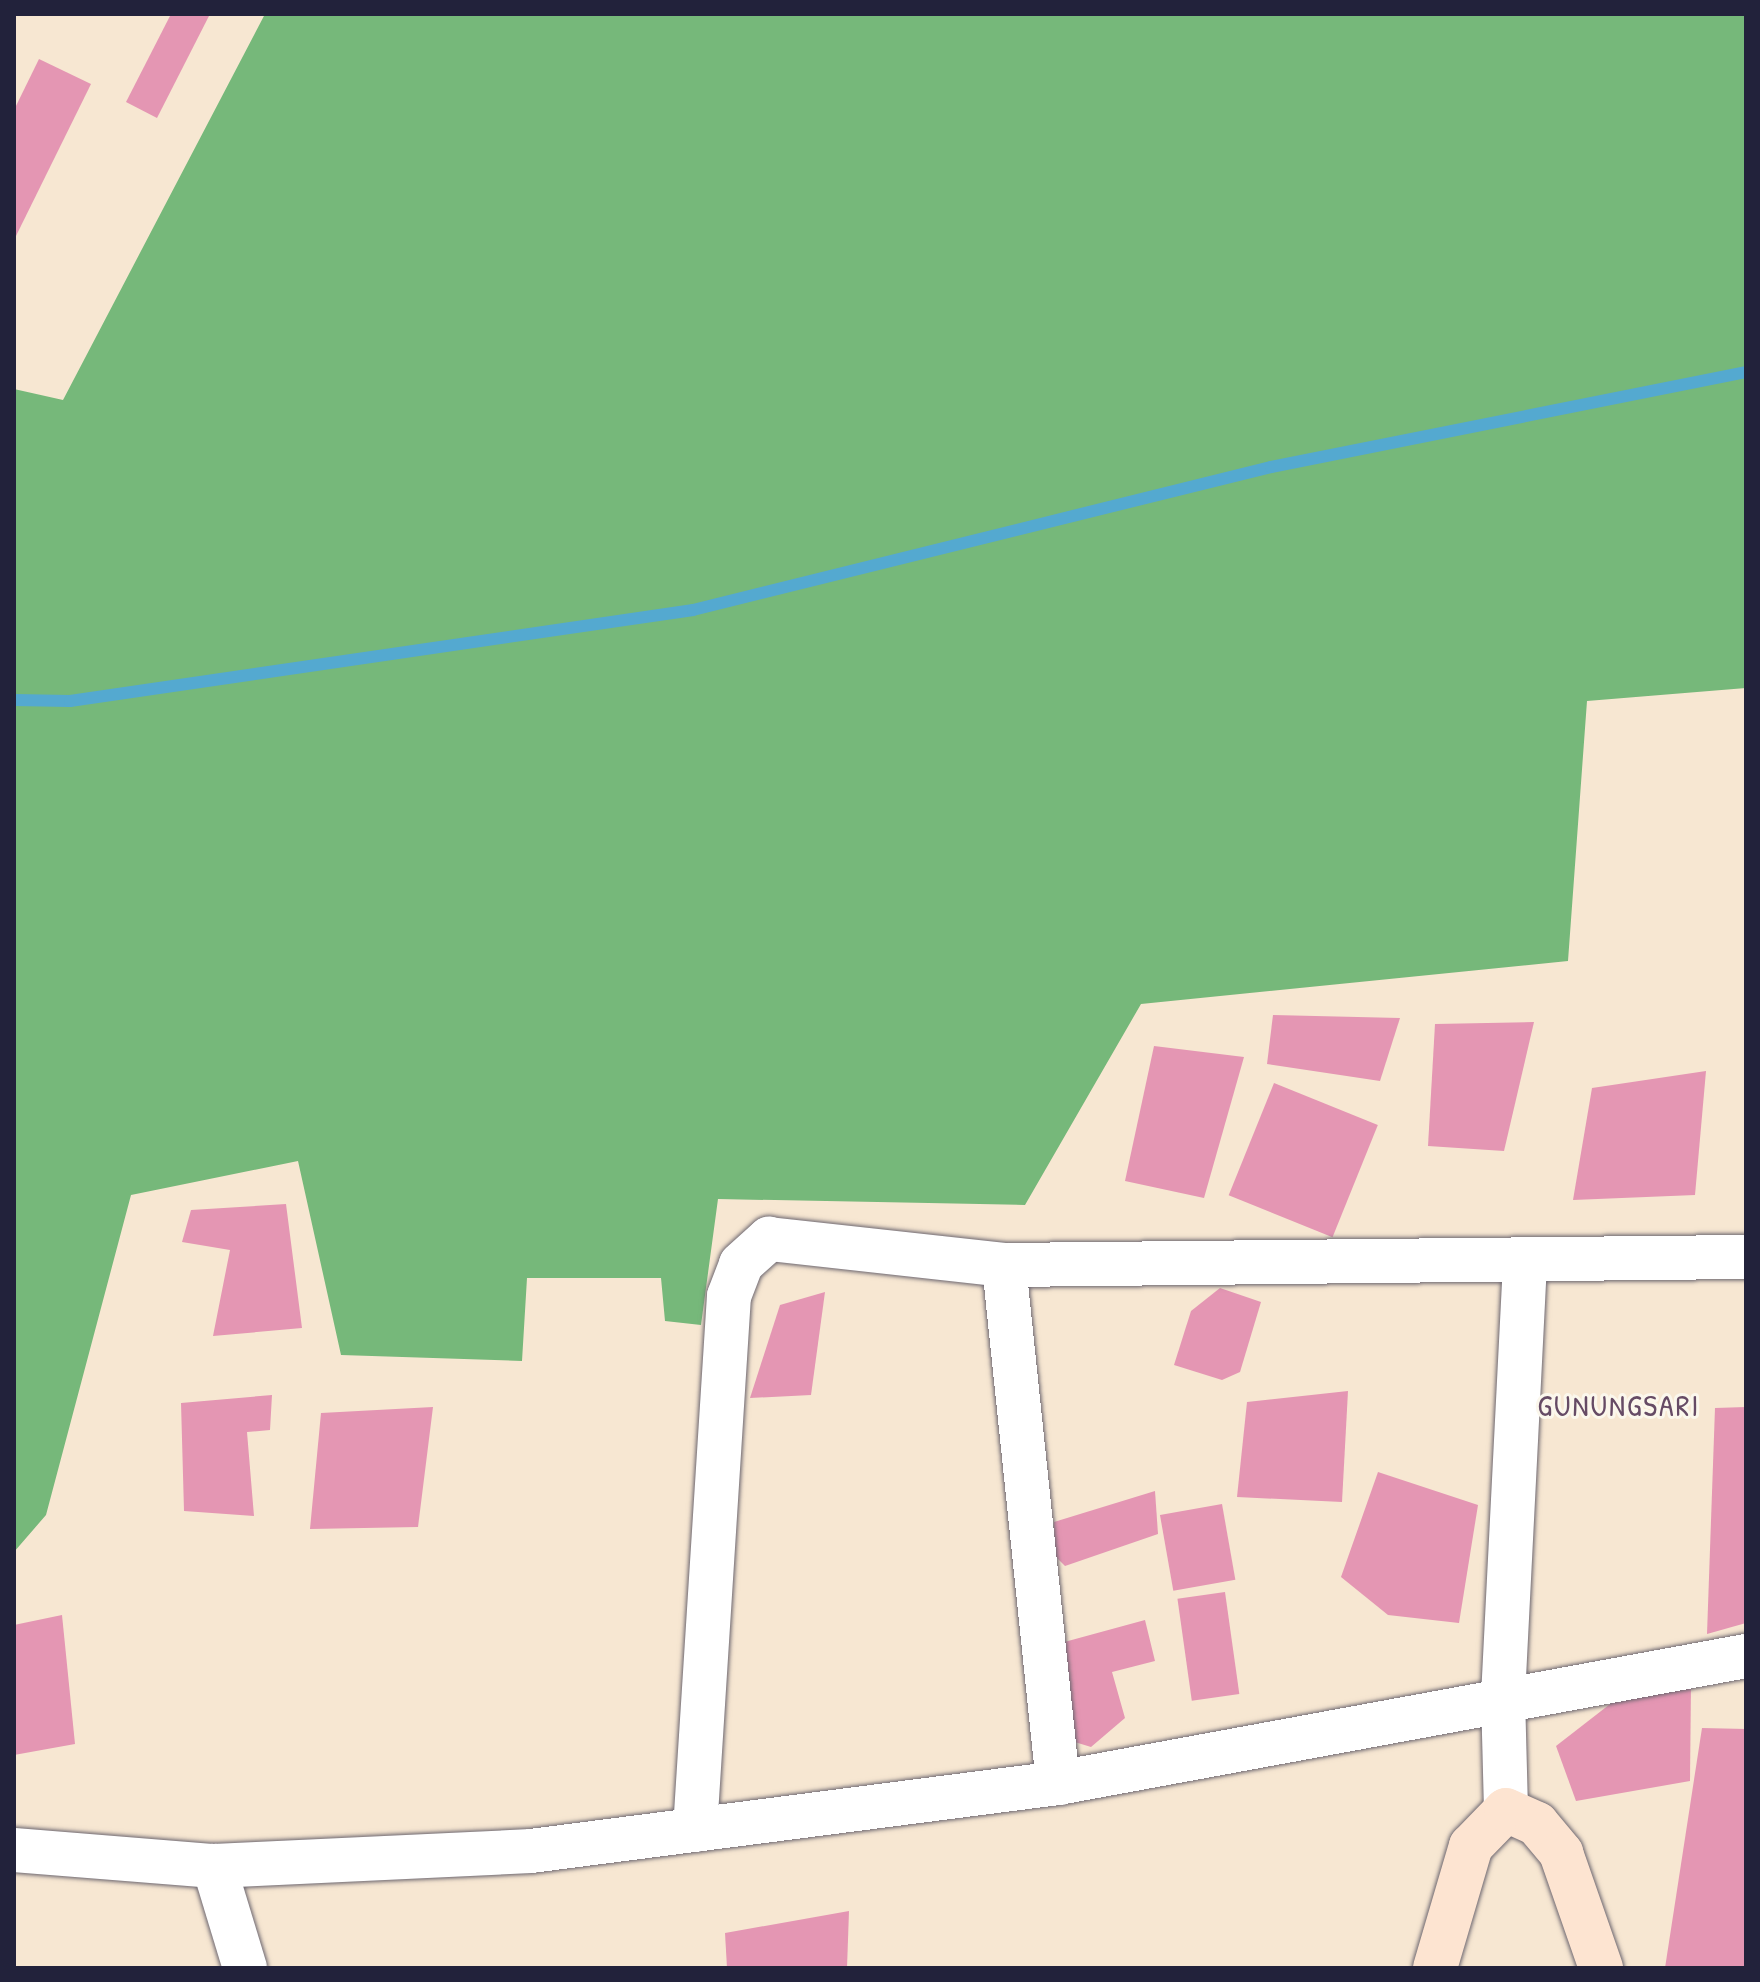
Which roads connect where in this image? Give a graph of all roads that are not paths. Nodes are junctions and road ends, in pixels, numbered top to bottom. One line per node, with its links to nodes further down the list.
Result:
1 (1746, 1257): 2 (street)
2 (1525, 1262): 3 (street); 5 (street)
3 (1004, 1265): 6 (street); 8 (street)
4 (1746, 1656): 5 (street)
5 (1503, 1697): 6 (street); 7 (street)
6 (1058, 1783): 8 (street)
7 (1506, 1810): 12 (street); 13 (street)
8 (695, 1830): 10 (street)
9 (14, 1850): 10 (street)
10 (214, 1866): 11 (street)
11 (245, 1968)
12 (1435, 1968)
13 (1601, 1968)

